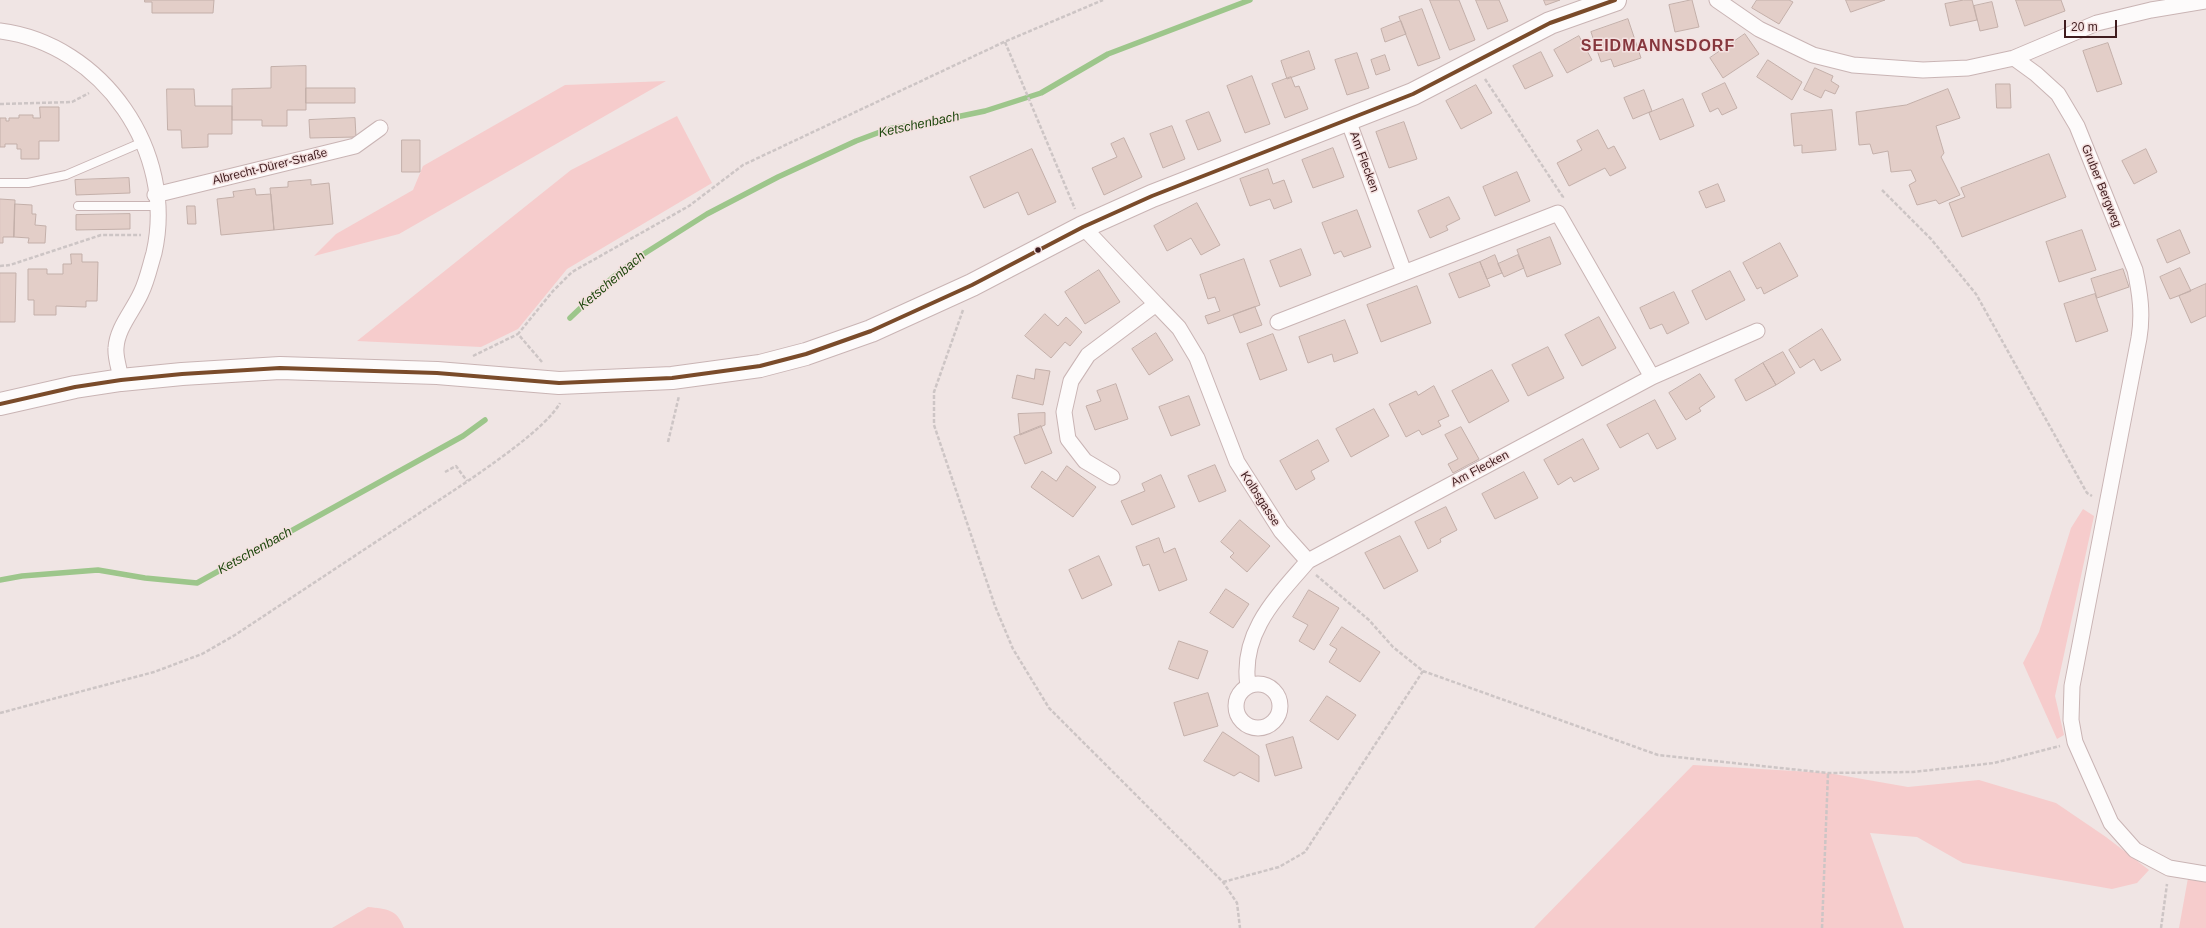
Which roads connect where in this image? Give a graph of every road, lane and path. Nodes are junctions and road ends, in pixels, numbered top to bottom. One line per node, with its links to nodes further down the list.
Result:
1 (1103, 0): 6 (path)
2 (1615, 0): 8 (street)
3 (1717, 0): 7 (street)
4 (2206, 1): 7 (street)
5 (0, 31): 9 (street)
6 (1004, 42): 19 (path); 27 (path)
7 (2014, 58): 38 (street, Gruber Bergweg)
8 (1473, 62): 11 (street); 18 (path)
9 (100, 79): 10 (path); 13 (street)
10 (0, 104)
11 (1348, 120): 19 (street); 22 (street, Am Flecken)
12 (380, 128): 16 (street, Albrecht-Dürer-Straße)
13 (143, 142): 14 (lane); 16 (street)
14 (0, 183)
15 (1882, 190): 38 (path)
16 (156, 200): 17 (lane); 20 (street)
17 (78, 206)
18 (1558, 213): 22 (street); 30 (street)
19 (1083, 227): 23 (street); 24 (street, Kolbsgasse)
20 (156, 234): 21 (path); 31 (street)
21 (0, 266)
22 (1404, 272): 25 (street)
23 (972, 285): 29 (street); 47 (path)
24 (1156, 304): 36 (street); 39 (street, Kolbsgasse)
25 (1278, 322)
26 (1756, 330): 30 (street, Am Flecken)
27 (518, 334): 28 (path); 32 (path)
28 (471, 357)
29 (678, 377): 32 (street); 34 (path)
30 (1652, 377): 39 (street, Am Flecken)
31 (121, 380): 32 (street); 33 (street)
32 (559, 383): 37 (path)
33 (0, 404)
34 (668, 442)
35 (445, 472): 37 (path)
36 (1112, 477)
37 (468, 482): 42 (path)
38 (2107, 507): 43 (street, Gruber Bergweg)
39 (1308, 561): 40 (path); 41 (street)
40 (1423, 671): 44 (path); 47 (path)
41 (1248, 686)
42 (0, 713)
43 (2075, 742): 44 (path); 45 (street, Gruber Bergweg)
44 (1828, 773): 49 (path)
45 (2169, 868): 46 (street, Gruber Bergweg); 50 (path)
46 (2206, 874)
47 (1223, 882): 48 (path)
48 (1240, 928)
49 (1822, 928)
50 (2161, 928)

